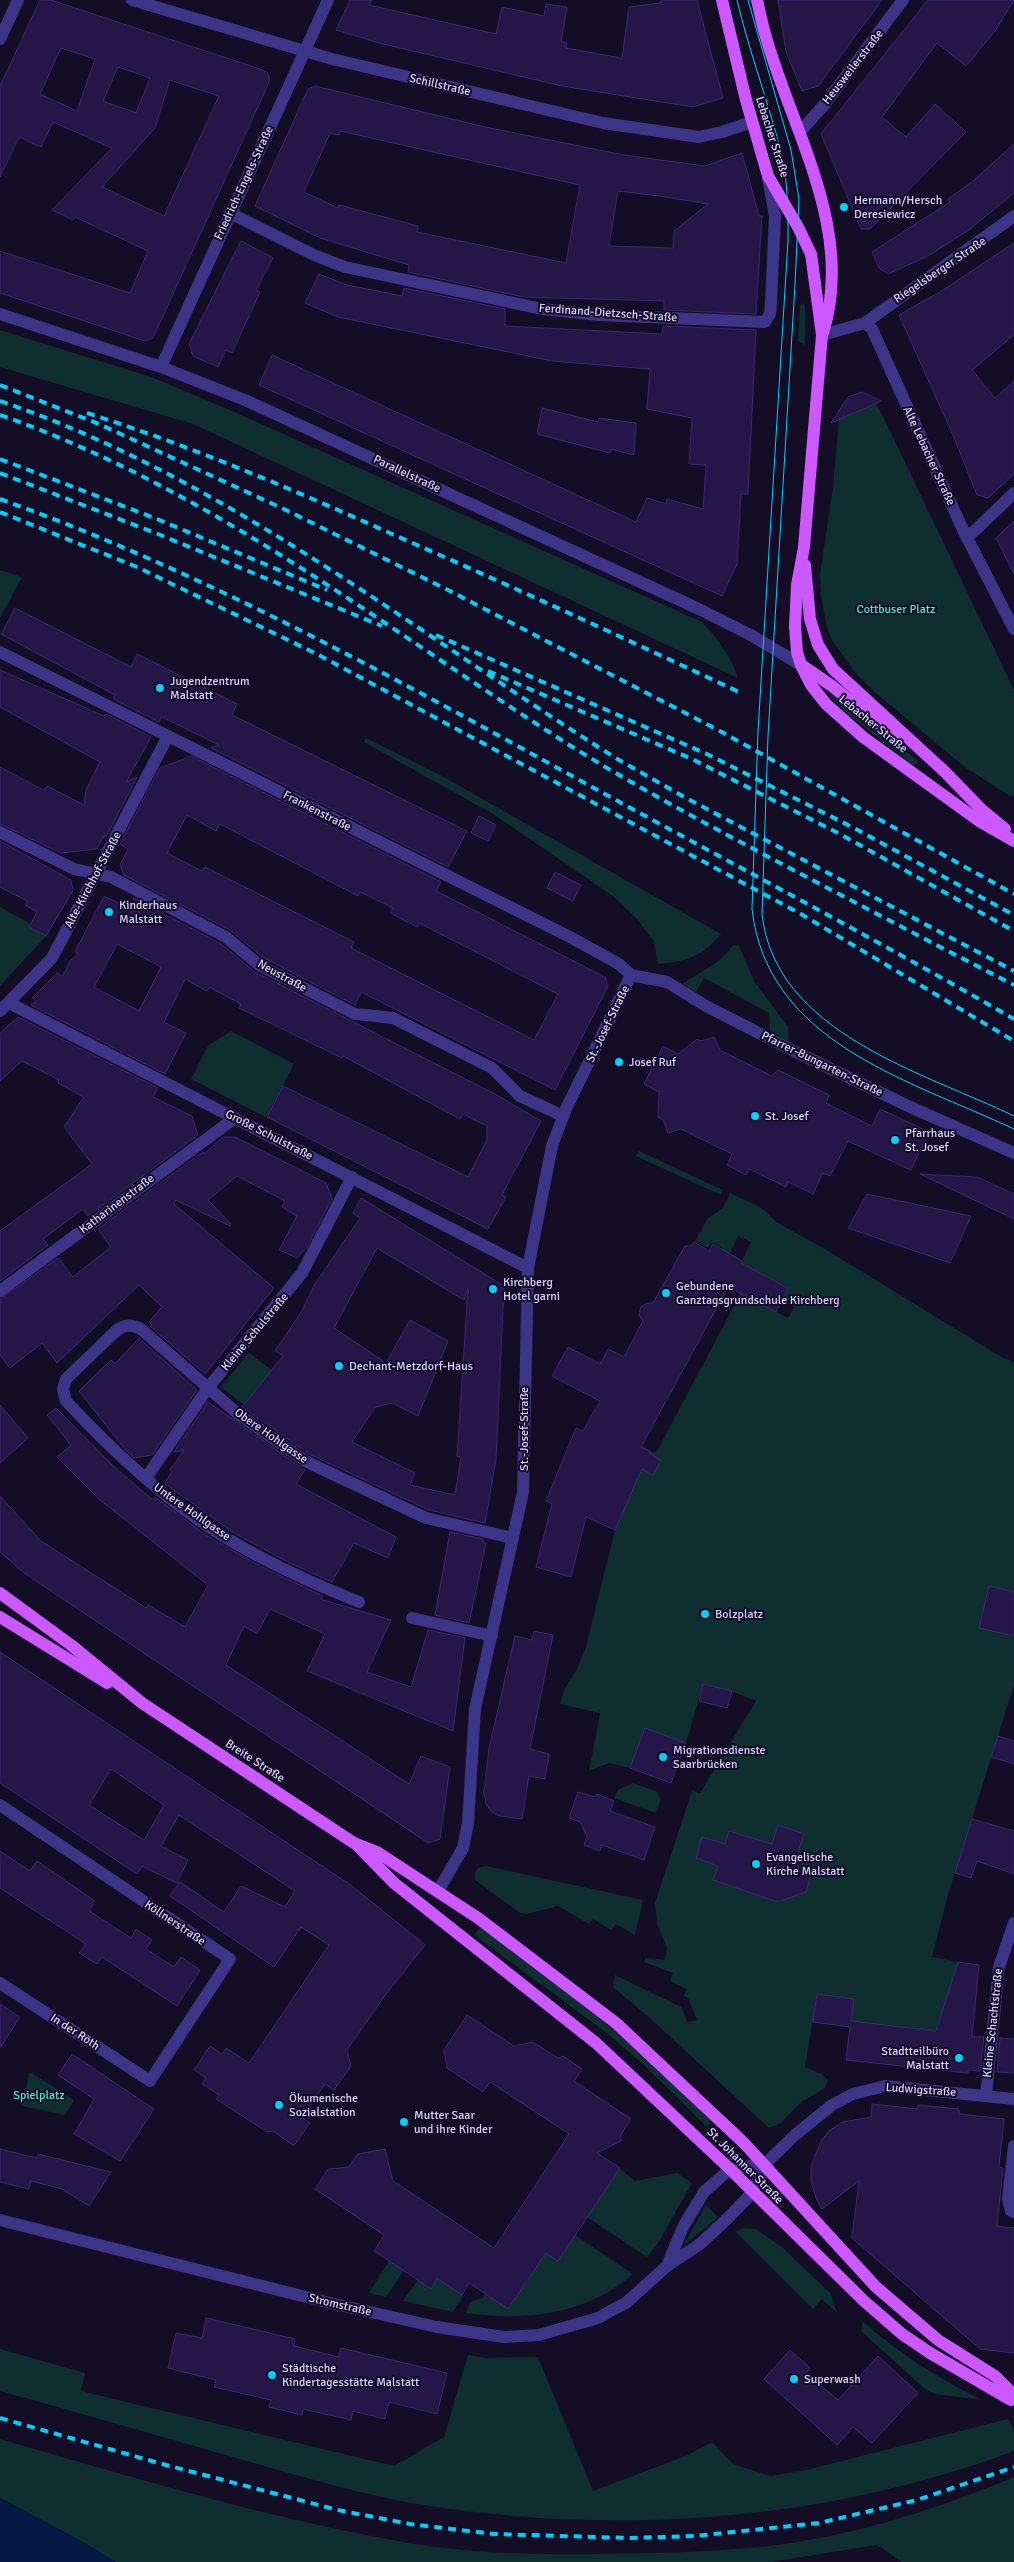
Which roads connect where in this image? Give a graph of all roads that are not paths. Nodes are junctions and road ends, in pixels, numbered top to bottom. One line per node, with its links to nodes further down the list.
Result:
1 (18, 0): 7 (street)
2 (132, 0): 8 (street, Schillstraße)
3 (328, 0): 8 (street, Friedrich-Engels-Straße)
4 (722, 0): 9 (main road, Lebacher Straße)
5 (757, 0): 10 (main road, Lebacher Straße)
6 (903, 0): 10 (street, Heusweilerstraße)
7 (0, 39)
8 (305, 52): 9 (street, Schillstraße); 12 (street, Friedrich-Engels-Straße)
9 (752, 122): 11 (main road, Lebacher Straße)
10 (800, 132): 16 (main road, Lebacher Straße)
11 (768, 176): 12 (street, Ferdinand-Dietzsch-Straße); 16 (main road, Lebacher Straße)
12 (230, 212): 17 (street, Friedrich-Engels-Straße)
13 (1014, 216): 15 (street, Riegelsberger Straße)
14 (0, 314): 17 (street, Parallelstraße)
15 (865, 323): 16 (street); 19 (street, Alte Lebacher Straße)
16 (822, 335): 20 (main road, Lebacher Straße)
17 (161, 367): 23 (street, Parallelstraße)
18 (1014, 493): 19 (street)
19 (967, 538): 21 (street, Alte Lebacher Straße)
20 (804, 547): 23 (main road, Lebacher Straße); 25 (main road, Lebacher Straße)
21 (1014, 629)
22 (0, 652): 24 (street, Frankenstraße)
23 (801, 665): 25 (main road); 28 (main road, Lebacher Straße)
24 (168, 736): 29 (street, Alte-Kirchhof-Straße); 30 (street, Frankenstraße)
25 (925, 753): 27 (main road, Lebacher Straße)
26 (0, 832): 29 (street, Neustraße)
27 (1014, 837)
28 (1014, 841)
29 (95, 874): 31 (street, Alte-Kirchhof-Straße); 32 (street, Neustraße)
30 (632, 975): 32 (street, St.-Josef-Straße); 34 (street, Pfarrer-Bungarten-Straße)
31 (4, 1007): 33 (street, Große Schulstraße)
32 (563, 1116): 36 (street, St.-Josef-Straße)
33 (235, 1118): 35 (street, Große Schulstraße); 37 (street, Katharinenstraße)
34 (1014, 1154)
35 (352, 1177): 36 (street, Große Schulstraße); 39 (street, Kleine Schulstraße)
36 (528, 1268): 41 (street, St.-Josef-Straße)
37 (0, 1291)
38 (66, 1379): 39 (street, Obere Hohlgasse); 40 (street, Untere Hohlgasse)
39 (208, 1388): 40 (street, Kleine Schulstraße); 41 (street, Obere Hohlgasse)
40 (146, 1478): 43 (street, Untere Hohlgasse)
41 (513, 1538): 46 (street, St.-Josef-Straße)
42 (0, 1593): 47 (main road, Breite Straße)
43 (359, 1602)
44 (0, 1617): 47 (main road, Breite Straße)
45 (412, 1618): 46 (street)
46 (492, 1636): 50 (street, St.-Josef-Straße)
47 (142, 1703): 49 (main road, Breite Straße)
48 (0, 1805): 56 (street, Köllnerstraße)
49 (354, 1842): 50 (main road, Breite Straße); 51 (main road, Breite Straße)
50 (438, 1891): 51 (main road); 52 (main road, Breite Straße)
51 (426, 1907): 54 (main road, Breite Straße)
52 (478, 1918): 60 (main road, St. Johanner Straße)
53 (1014, 1923): 57 (street, Kleine Schachtstraße)
54 (465, 1937): 61 (main road, St. Johanner Straße)
55 (0, 1983): 56 (street, In der Röth)
56 (150, 2081)
57 (986, 2096): 58 (street, Ludwigstraße); 60 (street, Ludwigstraße)
58 (1014, 2099)
59 (1014, 2146): 63 (street)
60 (765, 2164): 61 (street); 62 (street, Stromstraße); 66 (main road, St. Johanner Straße)
61 (730, 2169): 62 (main road, St. Johanner Straße); 65 (street, Stromstraße)
62 (752, 2193): 65 (street, Stromstraße); 67 (main road, St. Johanner Straße)
63 (1014, 2212)
64 (0, 2220): 65 (street, Stromstraße)
65 (667, 2266)
66 (1014, 2395)
67 (1014, 2402)

